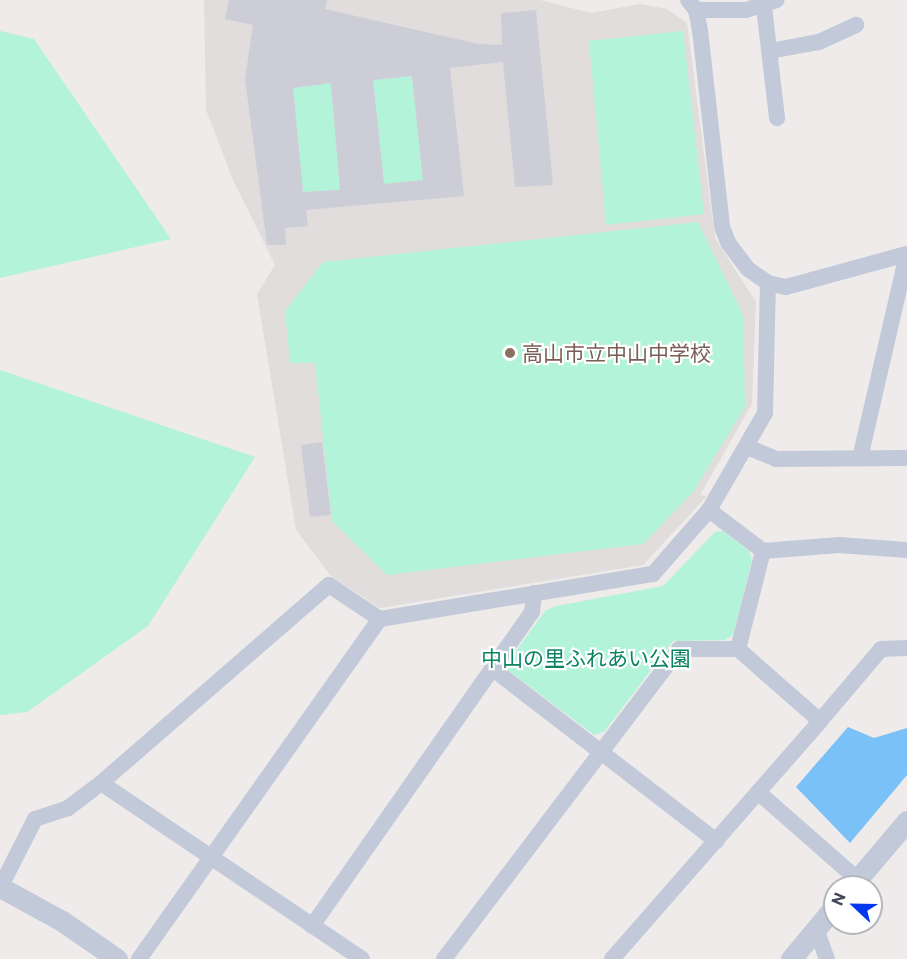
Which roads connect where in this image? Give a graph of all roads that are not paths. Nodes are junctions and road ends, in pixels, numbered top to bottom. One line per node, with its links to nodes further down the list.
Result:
1 (770, 3): 2 (street); 4 (street)
2 (692, 5): 7 (street)
3 (856, 25): 4 (street)
4 (770, 51): 5 (street)
5 (777, 118)
6 (907, 254): 7 (street); 9 (street)
7 (768, 284): 8 (street)
8 (747, 447): 9 (street); 11 (street)
9 (860, 458): 10 (street)
10 (907, 458)
11 (709, 510): 13 (street); 14 (street)
12 (907, 550): 13 (street)
13 (762, 551): 17 (street)
14 (534, 593): 15 (street); 18 (street)
15 (380, 620): 21 (street); 25 (street)
16 (907, 648): 19 (street)
17 (738, 649): 19 (street); 20 (street)
18 (493, 669): 20 (street); 30 (street)
19 (820, 721): 22 (street)
20 (600, 751): 24 (street); 35 (street)
21 (100, 783): 25 (street); 28 (street)
22 (758, 792): 24 (street); 26 (street)
23 (907, 821): 27 (street)
24 (716, 841): 36 (street)
25 (212, 857): 30 (street); 33 (street)
26 (846, 875)
27 (861, 875)
28 (3, 882): 32 (street)
29 (823, 921): 31 (street)
30 (312, 926): 34 (street)
31 (816, 929): 37 (street); 38 (street)
32 (117, 959)
33 (139, 959)
34 (362, 959)
35 (444, 959)
36 (612, 959)
37 (791, 959)
38 (827, 959)

